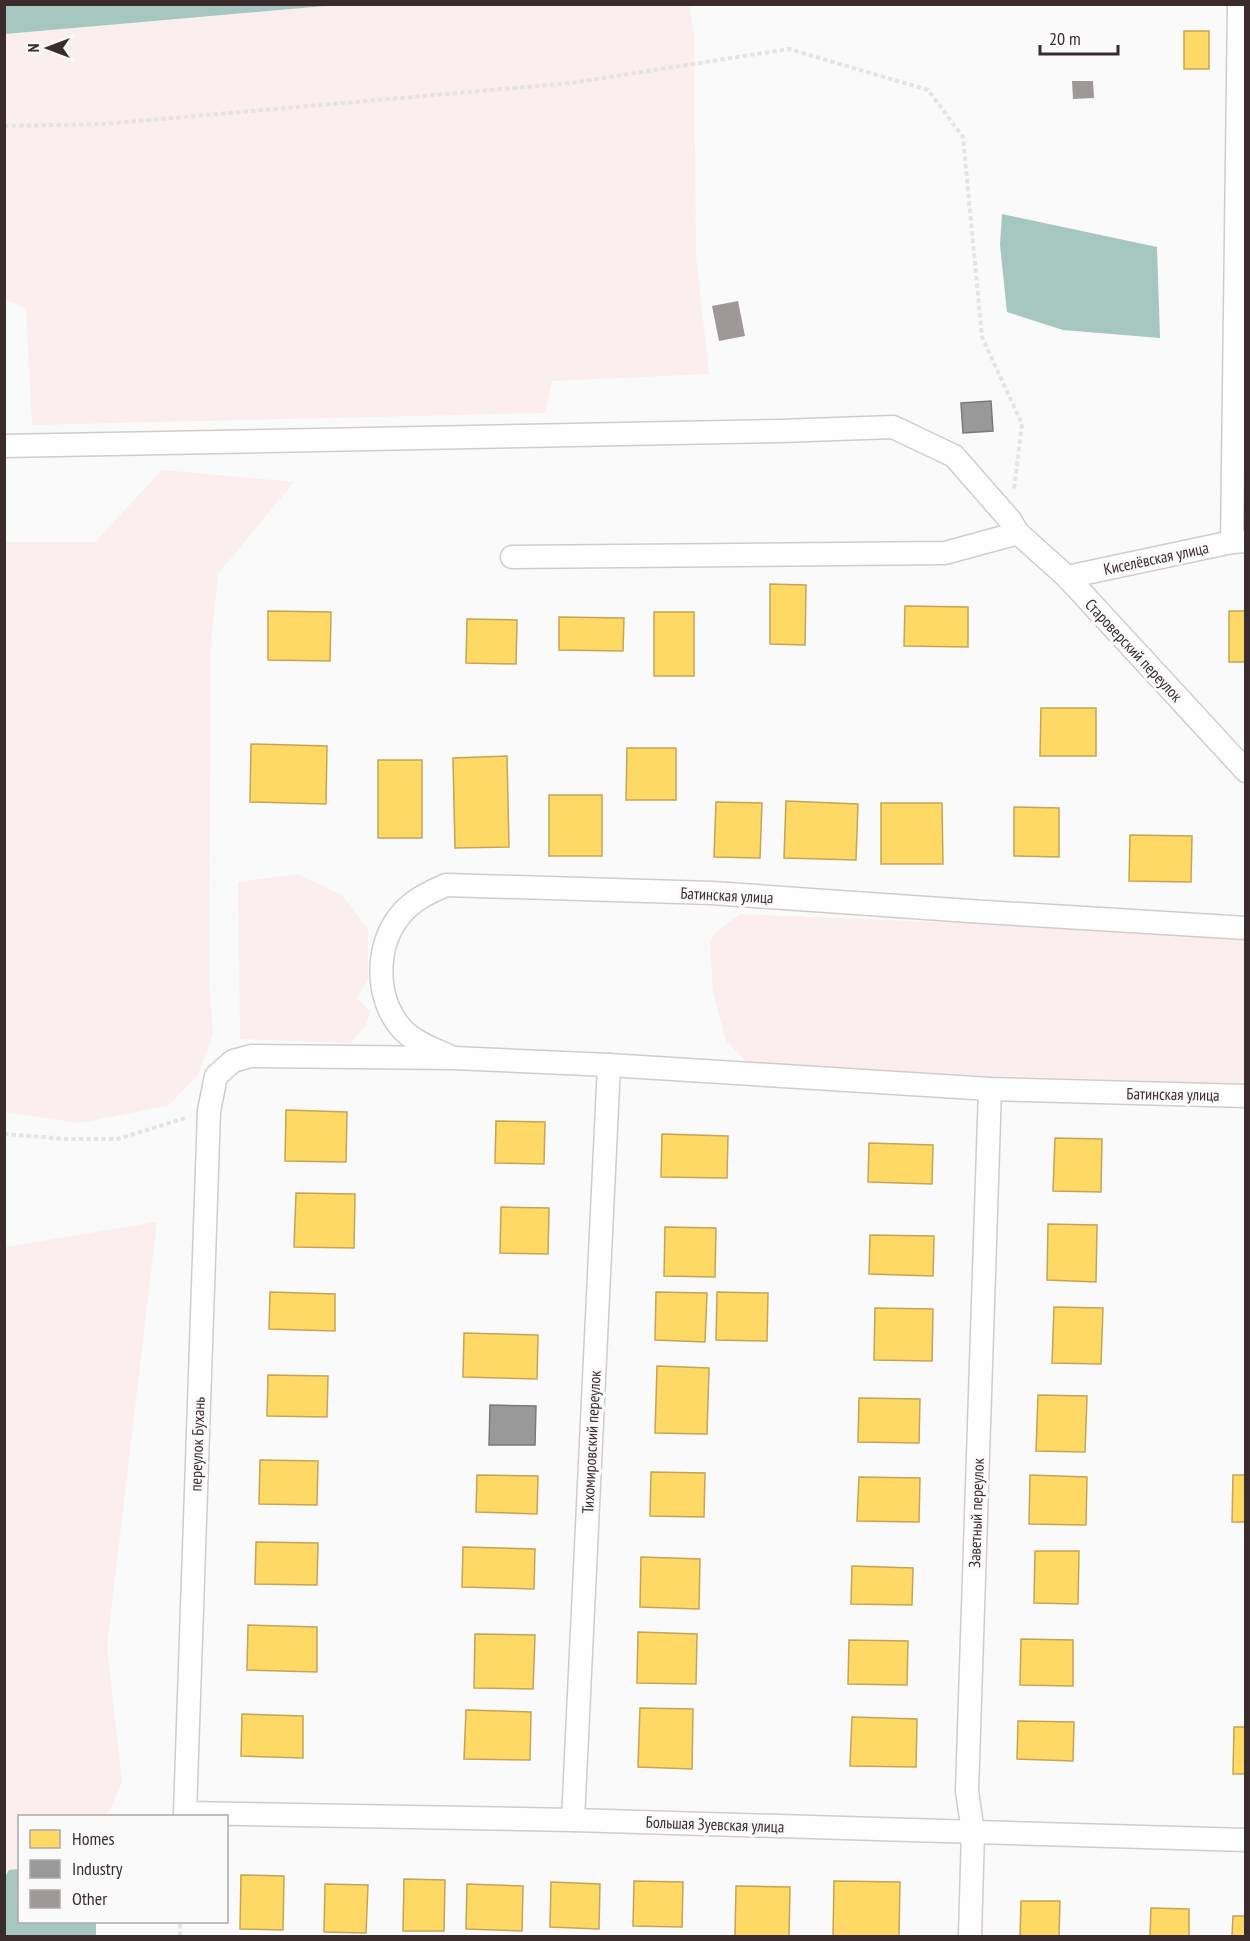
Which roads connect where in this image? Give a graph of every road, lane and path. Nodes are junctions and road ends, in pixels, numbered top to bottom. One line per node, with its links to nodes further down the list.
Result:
1 (1239, 4): 5 (street)
2 (4, 126): 4 (path)
3 (4, 446): 4 (street, Староверский переулок)
4 (1014, 526): 6 (street); 7 (street, Староверский переулок)
5 (1239, 542): 7 (street, Киселёвская улица)
6 (512, 557)
7 (1067, 577): 8 (street, Староверский переулок)
8 (1245, 771)
9 (1245, 928): 10 (street, Батинская улица)
10 (454, 1058): 11 (street, Батинская улица); 12 (street, Батинская улица)
11 (609, 1065): 13 (street, Батинская улица); 18 (street, Тихомировский переулок)
12 (216, 1076): 15 (street, переулок Бухань)
13 (990, 1089): 14 (street, Батинская улица); 19 (street, Заветный переулок)
14 (1245, 1096)
15 (209, 1111): 16 (path); 17 (street, переулок Бухань)
16 (4, 1134)
17 (184, 1813): 18 (street, Большая Зуевская улица)
18 (573, 1820): 19 (street, Большая Зуевская улица)
19 (973, 1832): 20 (street, Большая Зуевская улица); 21 (street, Заветный переулок)
20 (1245, 1840)
21 (970, 1936)

